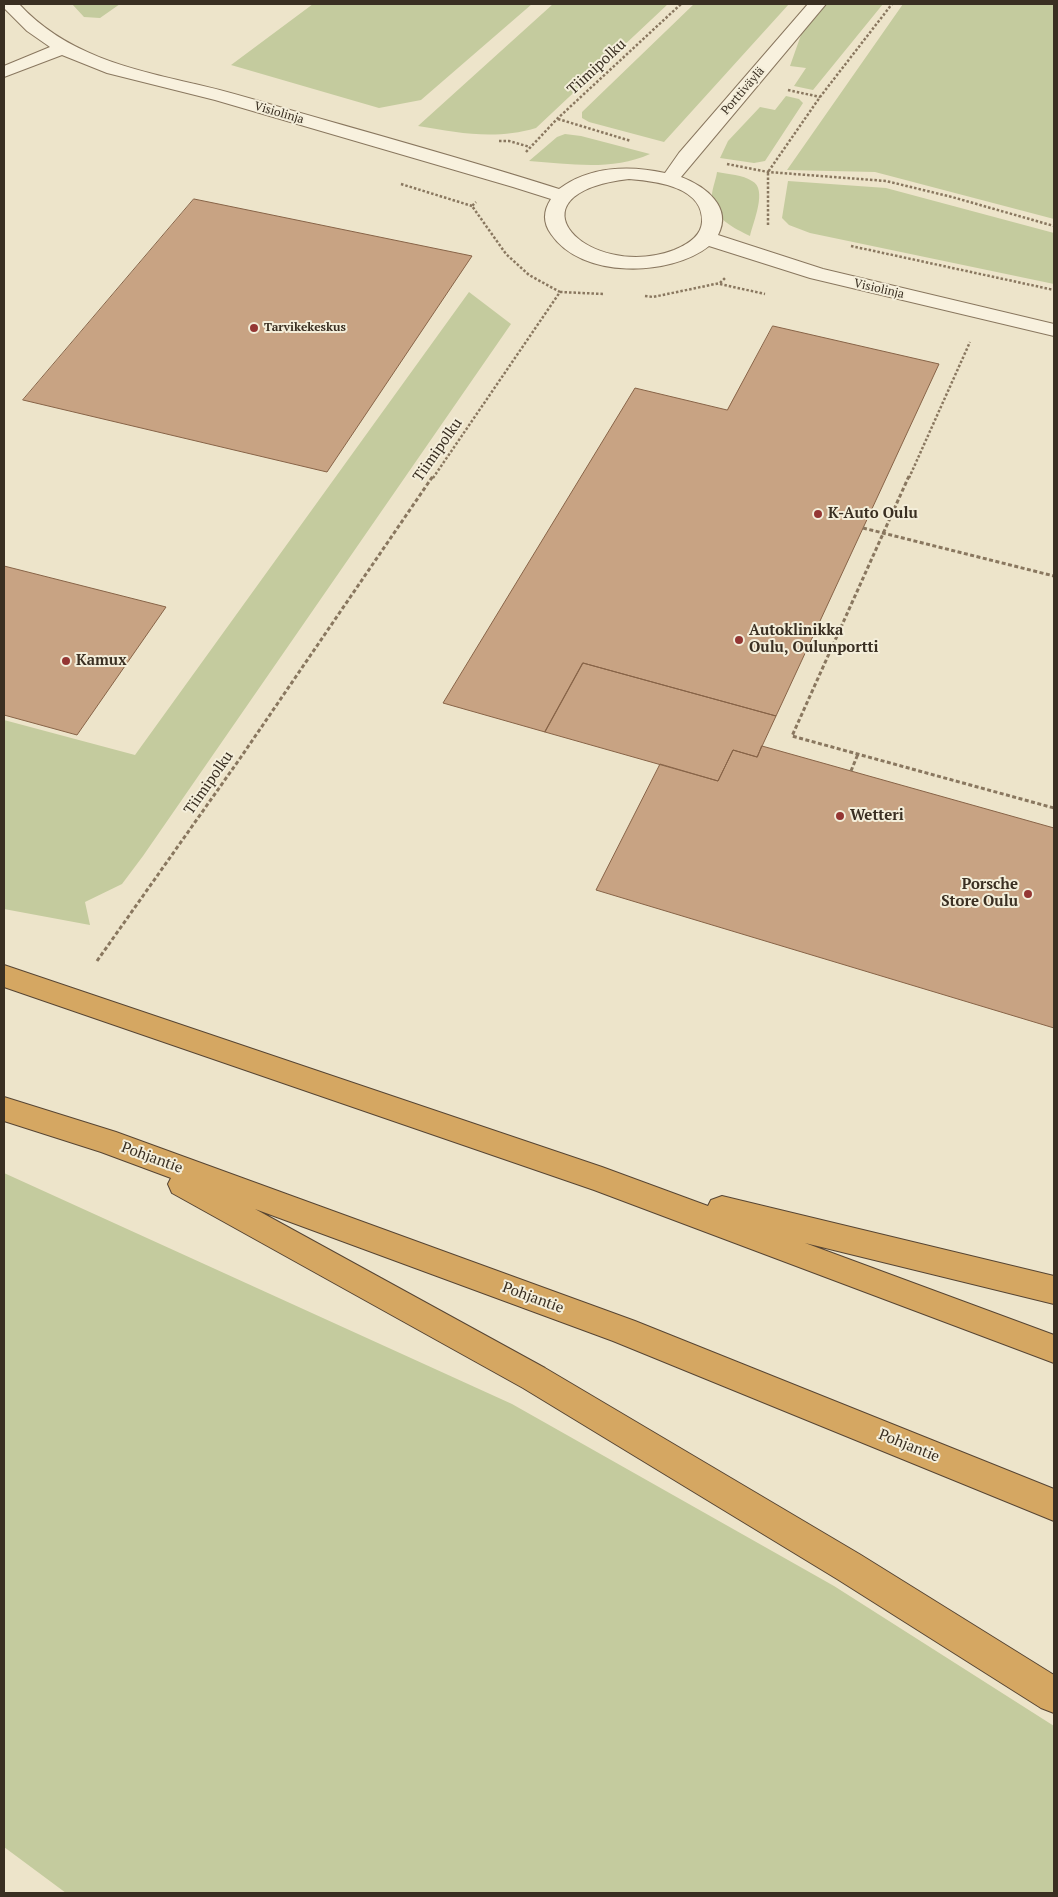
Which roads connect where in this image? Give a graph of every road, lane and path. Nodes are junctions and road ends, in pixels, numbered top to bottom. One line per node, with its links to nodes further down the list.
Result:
1 (10, 4): 5 (street, Visiolinja)
2 (681, 4): 10 (path, Tiimipolku)
3 (817, 4): 11 (street, Porttiväylä)
4 (892, 4): 8 (path)
5 (63, 48): 6 (street); 10 (street, Visiolinja)
6 (4, 72)
7 (783, 89): 8 (path)
8 (820, 96): 9 (path)
9 (768, 172): 13 (path); 14 (path)
10 (500, 176): 12 (street, Visiolinja); 20 (path, Tiimipolku)
11 (670, 179): 12 (street); 16 (street)
12 (562, 196): 16 (street)
13 (768, 225): 15 (path); 18 (path)
14 (1054, 226)
15 (776, 227)
16 (706, 238): 18 (street, Visiolinja)
17 (845, 245): 19 (path)
18 (746, 251): 22 (path); 23 (street, Visiolinja)
19 (1054, 290)
20 (560, 292): 21 (path); 31 (path, Tiimipolku)
21 (607, 295)
22 (644, 296)
23 (1054, 330)
24 (971, 340): 26 (path)
25 (863, 528): 26 (path)
26 (883, 533): 27 (path); 28 (path)
27 (1054, 576)
28 (858, 754): 29 (path); 30 (path)
29 (851, 771)
30 (1054, 808)
31 (97, 961)
32 (4, 976): 35 (highway)
33 (4, 1109): 34 (highway, Pohjantie)
34 (106, 1141): 38 (highway, Pohjantie); 39 (highway)
35 (602, 1180): 36 (highway); 37 (highway)
36 (1054, 1290)
37 (1054, 1349)
38 (1054, 1505)
39 (1054, 1695)

